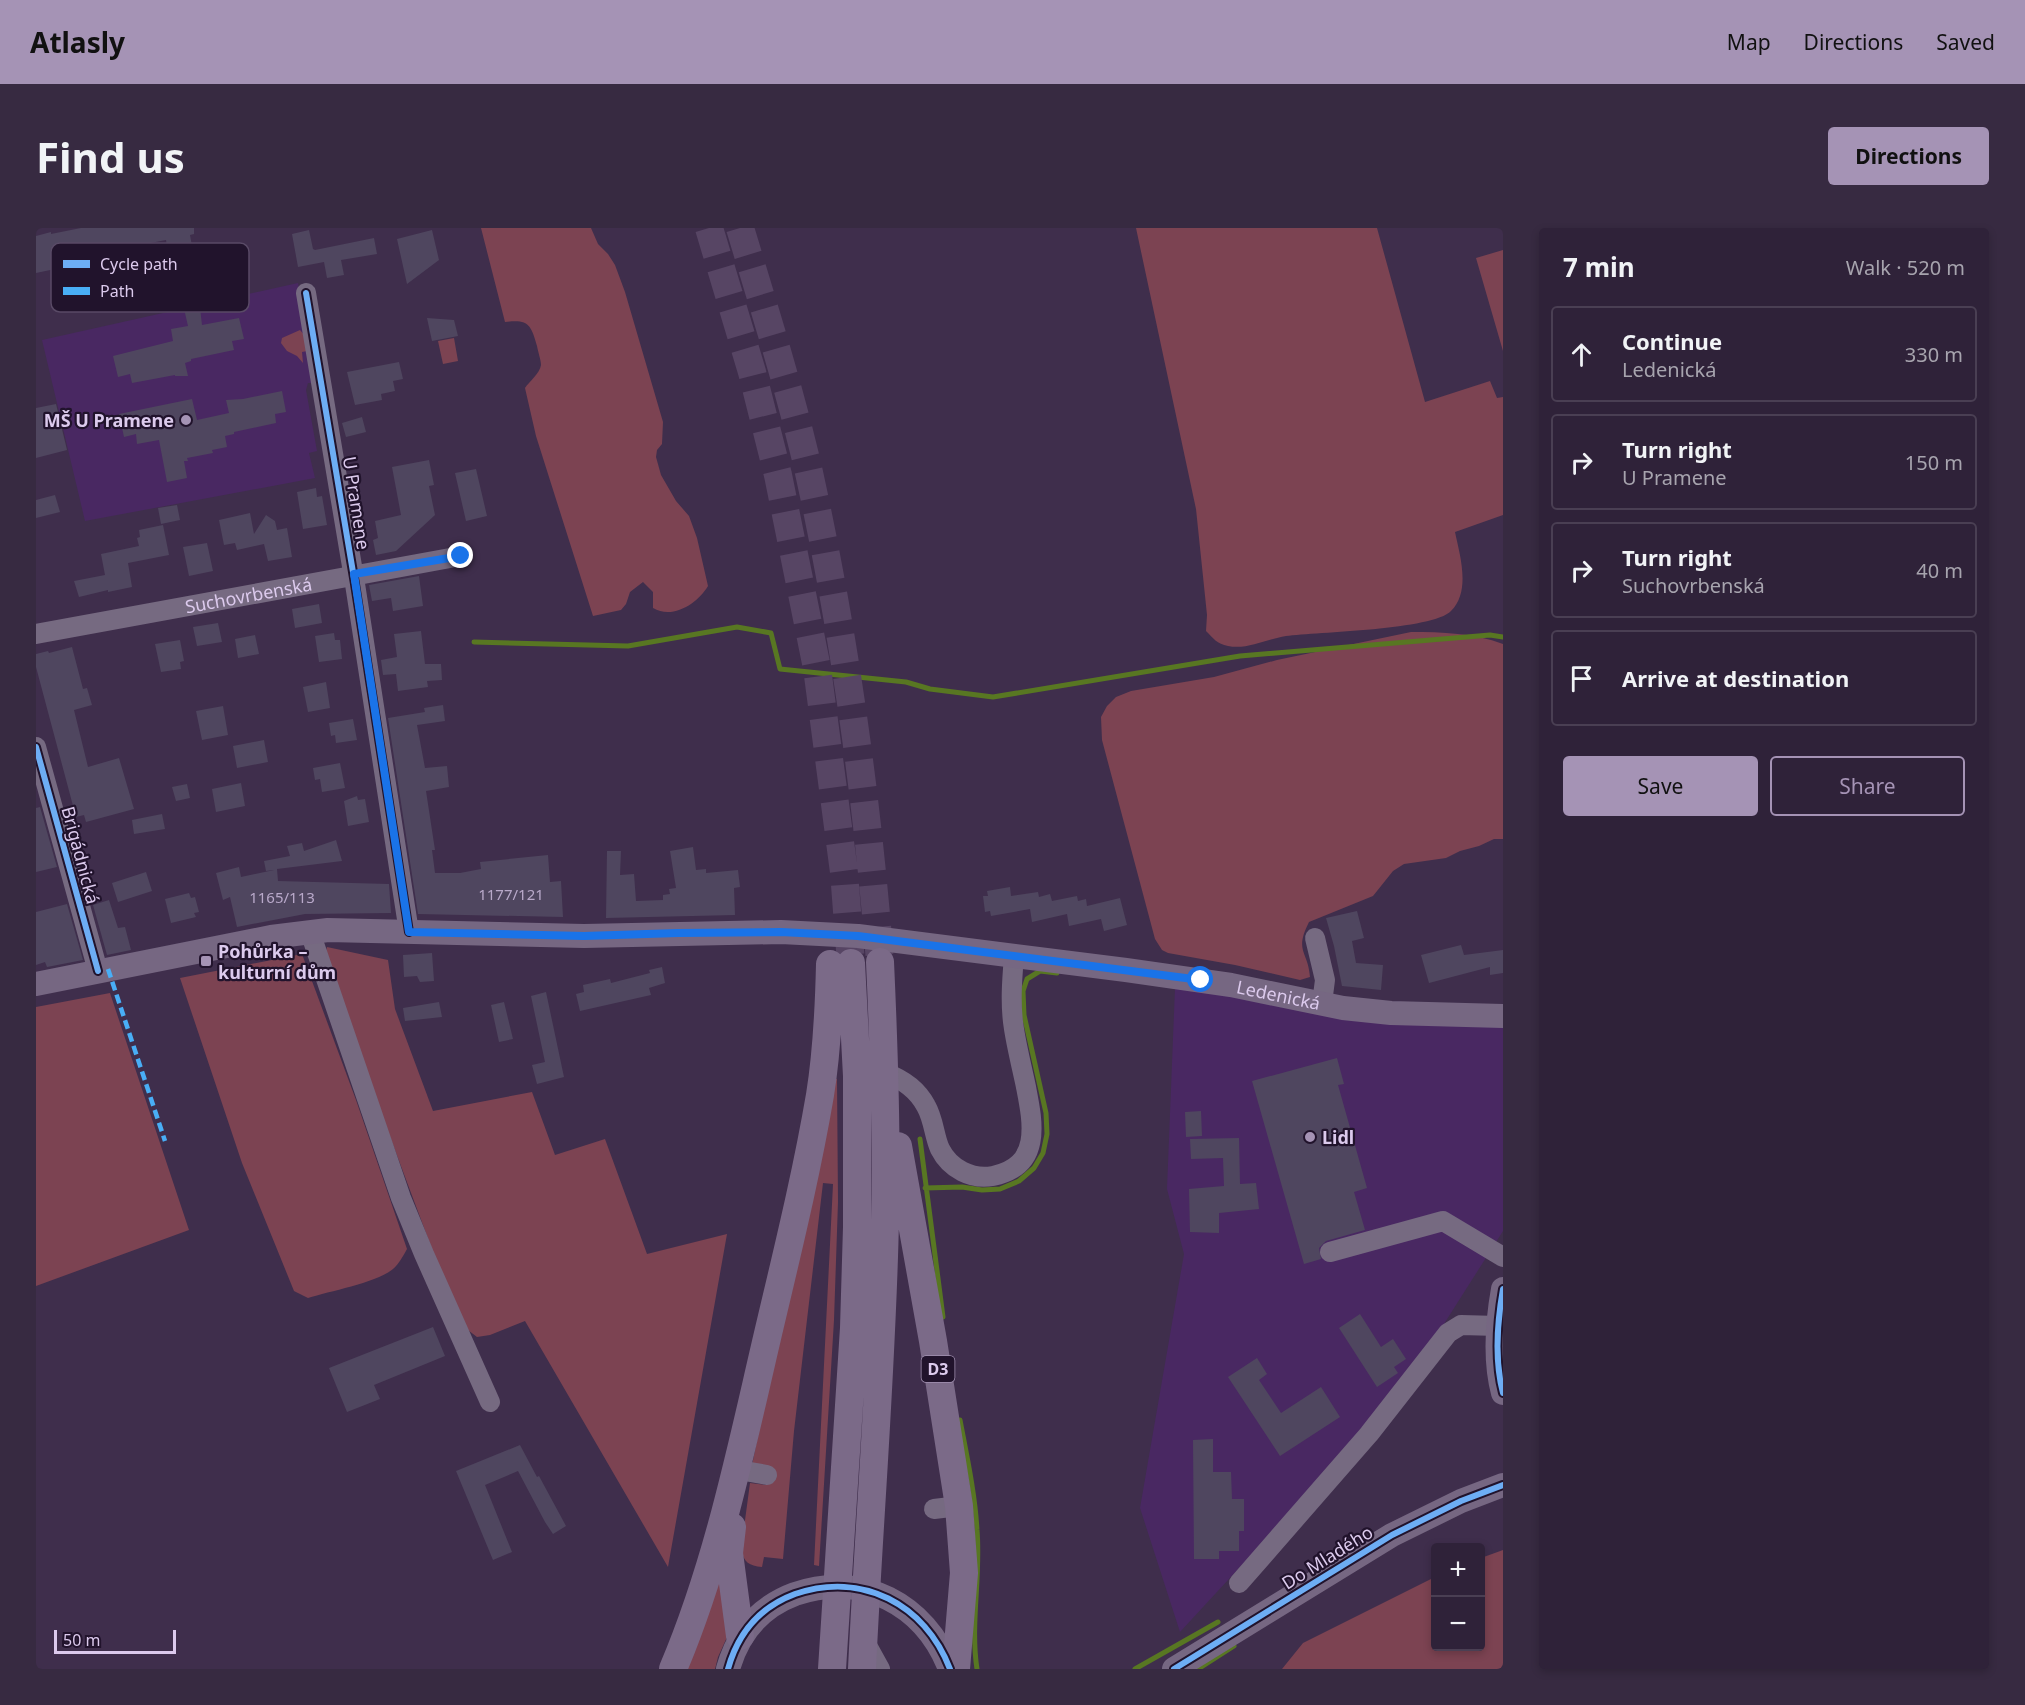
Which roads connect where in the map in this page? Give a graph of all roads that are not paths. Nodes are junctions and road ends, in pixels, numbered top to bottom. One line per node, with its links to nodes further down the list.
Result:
1 (306, 293): 3 (street, U Pramene)
2 (461, 556): 3 (street, Suchovrbenská)
3 (354, 574): 4 (street, Suchovrbenská); 6 (street, U Pramene)
4 (36, 634)
5 (36, 747): 11 (street, Brigádnická)
6 (409, 932): 7 (main road, Ledenická); 9 (main road, Ledenická)
7 (310, 933): 11 (main road, Ledenická); 21 (street)
8 (1315, 938): 13 (street)
9 (1014, 956): 13 (main road, Ledenická); 15 (street)
10 (880, 962): 15 (highway, D3)
11 (98, 971): 12 (main road, Ledenická)
12 (36, 984)
13 (1333, 1005): 14 (main road, Ledenická)
14 (1503, 1016)
15 (885, 1073): 27 (highway, D3); 34 (highway, D3)
16 (1330, 1252): 17 (street)
17 (1503, 1257)
18 (1503, 1289): 19 (main road)
19 (1498, 1326): 20 (main road); 25 (street, Do Mladého)
20 (1503, 1393)
21 (490, 1402)
22 (741, 1457): 23 (street); 26 (highway); 28 (highway); 30 (highway)
23 (767, 1475)
24 (1503, 1485): 35 (main road, Do Mladého)
25 (1239, 1583)
26 (740, 1636): 29 (main road); 33 (main road)
27 (864, 1640): 31 (highway, D3); 32 (street)
28 (673, 1669)
29 (728, 1669)
30 (832, 1669)
31 (862, 1669)
32 (880, 1669)
33 (950, 1669)
34 (956, 1669)
35 (1174, 1669)

